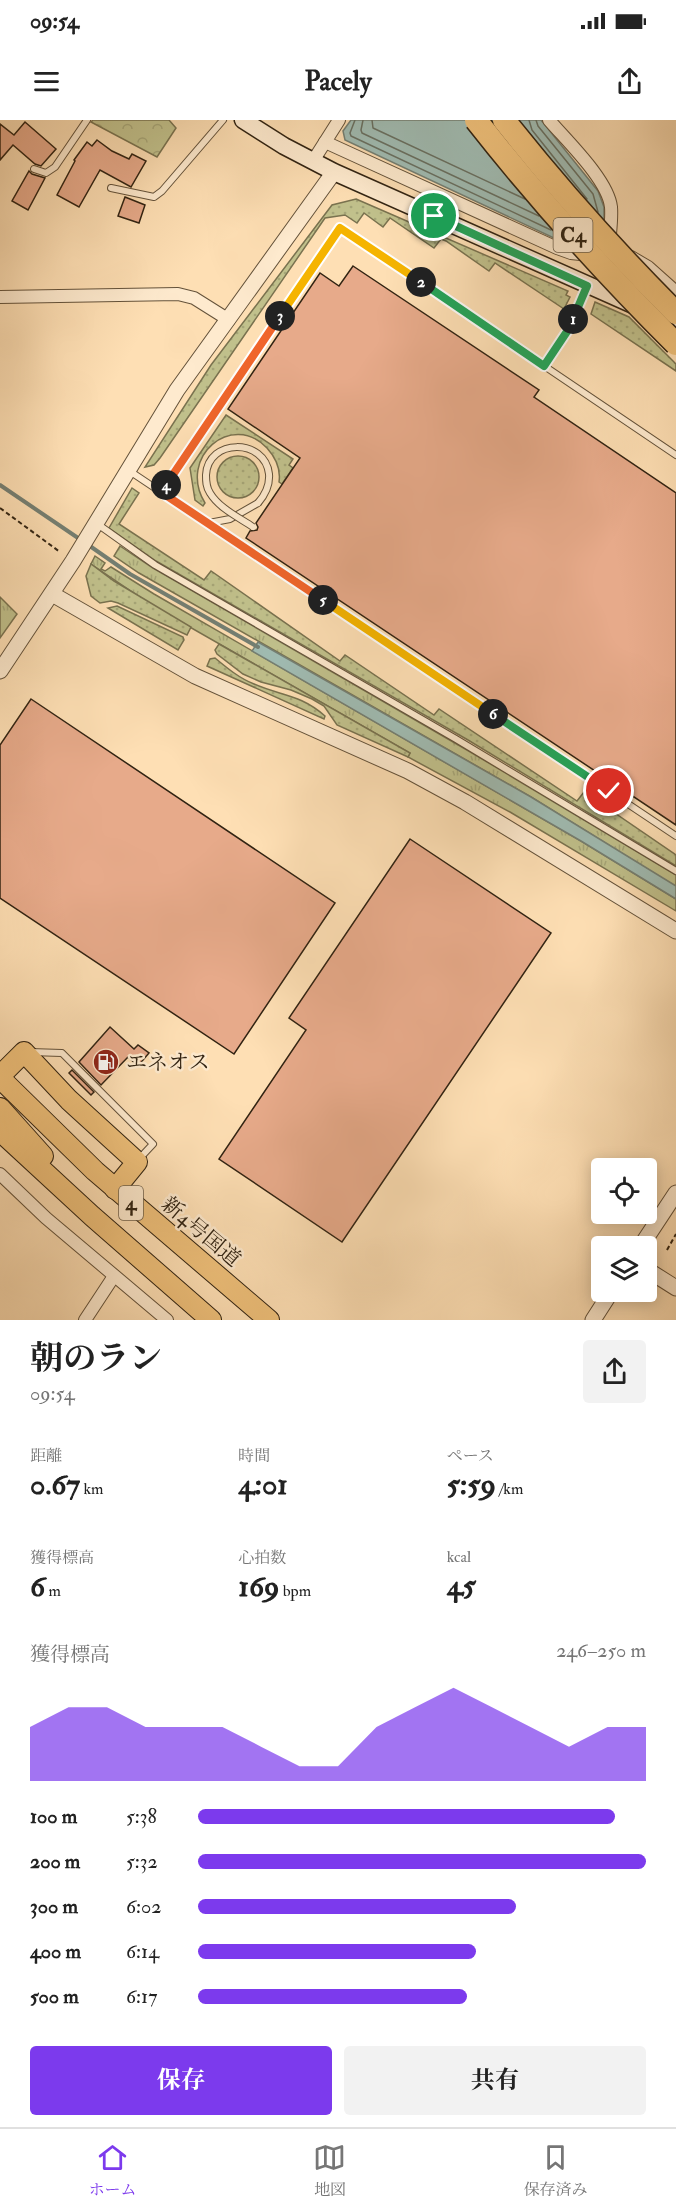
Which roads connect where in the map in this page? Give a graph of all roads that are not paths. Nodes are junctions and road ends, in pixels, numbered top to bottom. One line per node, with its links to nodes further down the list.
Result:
1 (87, 120): 10 (lane)
2 (223, 120): 12 (lane)
3 (243, 120): 9 (main road)
4 (339, 120): 8 (street)
5 (476, 120): 20 (highway, C4, bridge)
6 (504, 120): 17 (highway, C4, bridge)
7 (549, 120): 13 (street)
8 (324, 142): 9 (street); 13 (street)
9 (313, 161): 11 (main road)
10 (33, 169)
11 (334, 172): 14 (main road); 18 (street)
12 (111, 188)
13 (608, 252): 15 (street)
14 (587, 286): 19 (main road); 21 (lane)
15 (676, 292)
16 (0, 297): 18 (street)
17 (676, 313)
18 (229, 320): 23 (street)
19 (676, 324)
20 (676, 344)
21 (544, 366): 22 (lane); 24 (lane)
22 (676, 455)
23 (127, 470): 24 (lane); 25 (street)
24 (161, 492): 26 (lane)
25 (96, 523): 28 (street); 31 (lane)
26 (207, 523): 27 (lane, bridge); 30 (lane)
27 (253, 527)
28 (52, 594): 29 (street); 32 (street)
29 (0, 671)
30 (676, 836)
31 (676, 871)
32 (676, 931)
33 (24, 1052): 34 (highway); 37 (highway); 37 (lane)
34 (0, 1077): 39 (highway, 新4号国道 / 4)
35 (0, 1108): 41 (highway)
36 (0, 1131): 41 (highway, 4)
37 (137, 1162): 39 (highway)
38 (0, 1174): 43 (street)
39 (115, 1189): 50 (highway, 新4号国道 / 4)
40 (676, 1193): 42 (street)
41 (92, 1216): 49 (highway, 4)
42 (648, 1236)
43 (114, 1276): 47 (street); 48 (street)
44 (657, 1276): 45 (street)
45 (676, 1288)
46 (605, 1302): 51 (street)
47 (85, 1320)
48 (166, 1320)
49 (211, 1320)
50 (269, 1320)
51 (593, 1320)

